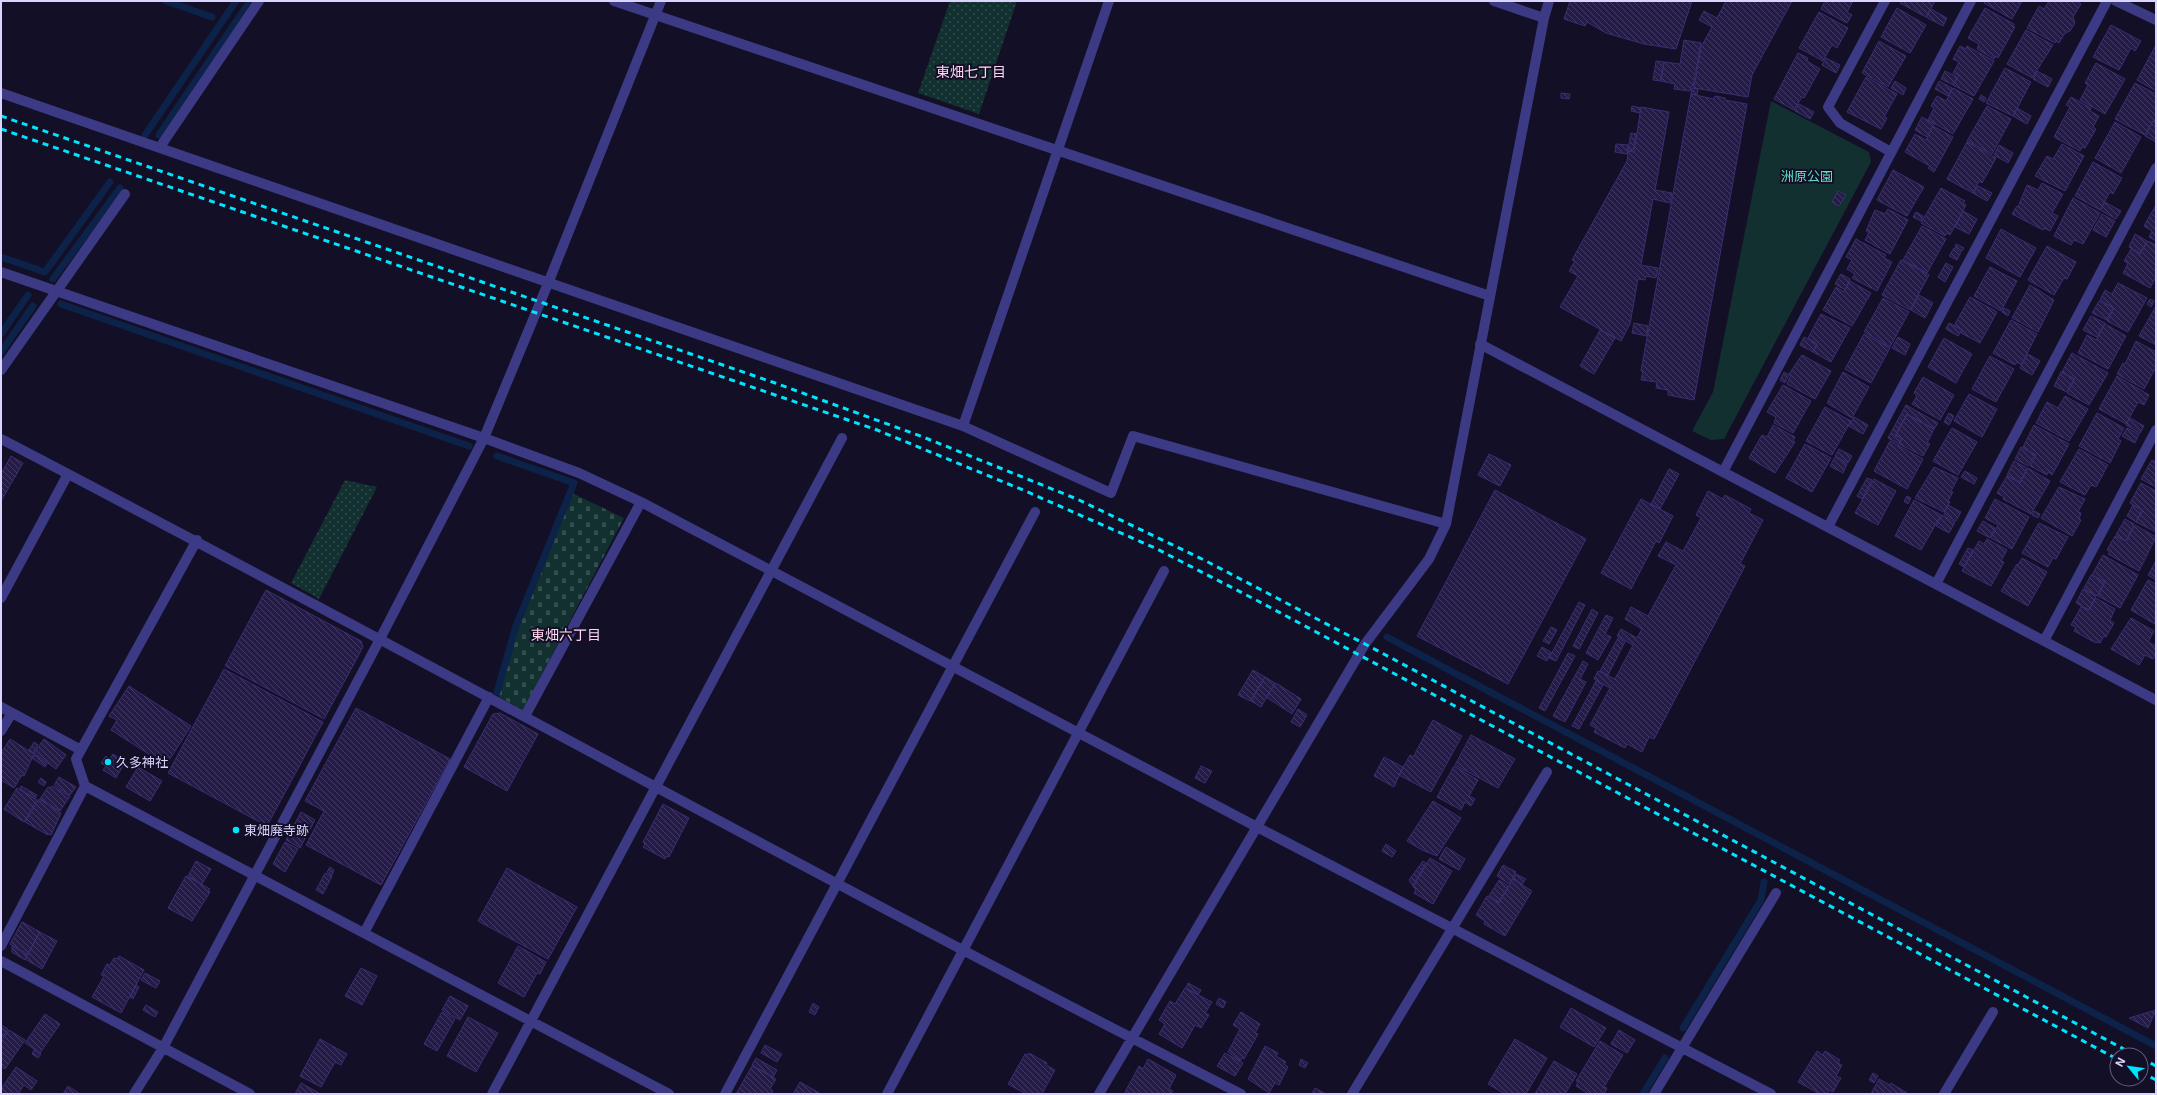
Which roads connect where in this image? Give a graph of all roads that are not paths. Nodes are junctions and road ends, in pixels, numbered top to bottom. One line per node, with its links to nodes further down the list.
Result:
1 (259, 1): 15 (street)
2 (614, 1): 11 (street)
3 (661, 1): 11 (street)
4 (1109, 1): 16 (street)
5 (1494, 1): 12 (street)
6 (1549, 1): 12 (street)
7 (1885, 1): 17 (street)
8 (1971, 1): 17 (street)
9 (2107, 1): 36 (street)
10 (2116, 1): 13 (street)
11 (655, 16): 16 (street); 21 (street)
12 (1544, 18): 23 (street)
13 (2156, 20)
14 (1, 93): 15 (street)
15 (160, 147): 21 (street)
16 (1058, 151): 23 (street); 26 (street)
17 (1891, 152): 31 (street)
18 (2156, 168): 40 (street)
19 (125, 194): 22 (street)
20 (1, 272): 22 (street)
21 (549, 281): 26 (street); 28 (street)
22 (55, 291): 25 (street); 28 (street)
23 (1490, 296): 24 (street)
24 (1480, 344): 31 (street); 35 (street)
25 (1, 370)
26 (964, 426): 35 (street)
27 (2156, 430): 43 (street)
28 (484, 438): 33 (street); 42 (street)
29 (842, 438): 38 (street)
30 (1, 439): 32 (street)
31 (1723, 472): 36 (street)
32 (68, 474): 37 (street); 41 (street)
33 (641, 502): 38 (street); 49 (street)
34 (1035, 512): 44 (street)
35 (1446, 524): 56 (street)
36 (1828, 527): 40 (street)
37 (197, 540): 42 (street); 52 (street)
38 (771, 571): 44 (street); 55 (street)
39 (1164, 572): 51 (street)
40 (1936, 584): 43 (street)
41 (1, 598)
42 (380, 639): 46 (street); 57 (street)
43 (2044, 641): 45 (street)
44 (953, 667): 51 (street); 58 (street)
45 (2155, 696)
46 (489, 697): 49 (street); 61 (street)
47 (1, 706): 48 (street)
48 (12, 713): 50 (street); 52 (street)
49 (525, 716): 55 (street)
50 (1, 731)
51 (1078, 733): 56 (street); 63 (street)
52 (81, 750): 54 (street)
53 (1547, 772): 60 (street)
54 (85, 786): 57 (street); 62 (street)
55 (656, 786): 58 (street); 66 (street)
56 (1257, 827): 60 (street); 67 (street)
57 (255, 876): 61 (street); 68 (street)
58 (838, 883): 63 (street); 74 (street)
59 (1776, 893): 69 (street)
60 (1452, 928): 69 (street); 78 (street)
61 (364, 933): 66 (street)
62 (1, 946)
63 (964, 950): 67 (street); 75 (street)
64 (1, 961): 68 (street)
65 (1993, 1012): 81 (street)
66 (531, 1020): 72 (street); 73 (street)
67 (1132, 1038): 76 (street); 77 (street)
68 (163, 1048): 70 (street); 71 (street)
69 (1682, 1048): 79 (street); 80 (street)
70 (134, 1094)
71 (250, 1094)
72 (492, 1094)
73 (669, 1094)
74 (725, 1094)
75 (887, 1094)
76 (1099, 1094)
77 (1241, 1094)
78 (1352, 1094)
79 (1654, 1094)
80 (1771, 1094)
81 (1944, 1094)

